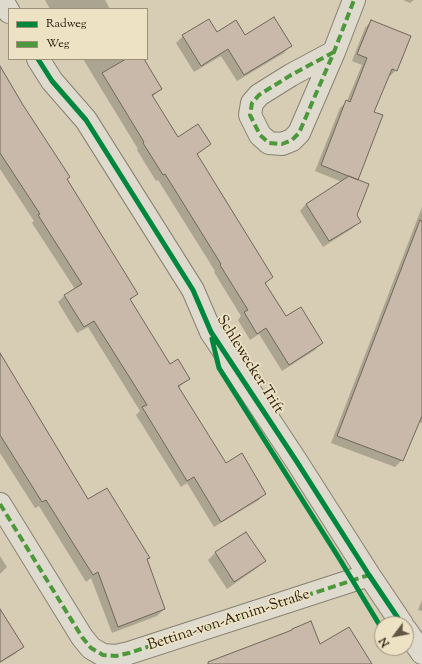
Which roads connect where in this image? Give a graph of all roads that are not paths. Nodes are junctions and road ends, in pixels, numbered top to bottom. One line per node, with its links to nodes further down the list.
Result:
1 (2, 0): 3 (street)
2 (354, 0): 4 (street)
3 (8, 10)
4 (334, 52)
5 (39, 60): 7 (street, Schlewecker Trift)
6 (0, 504): 7 (street, Bettina-von-Arnim-Straße)
7 (369, 575): 8 (street, Schlewecker Trift)
8 (397, 616)
9 (414, 642): 10 (street)
10 (422, 653)

